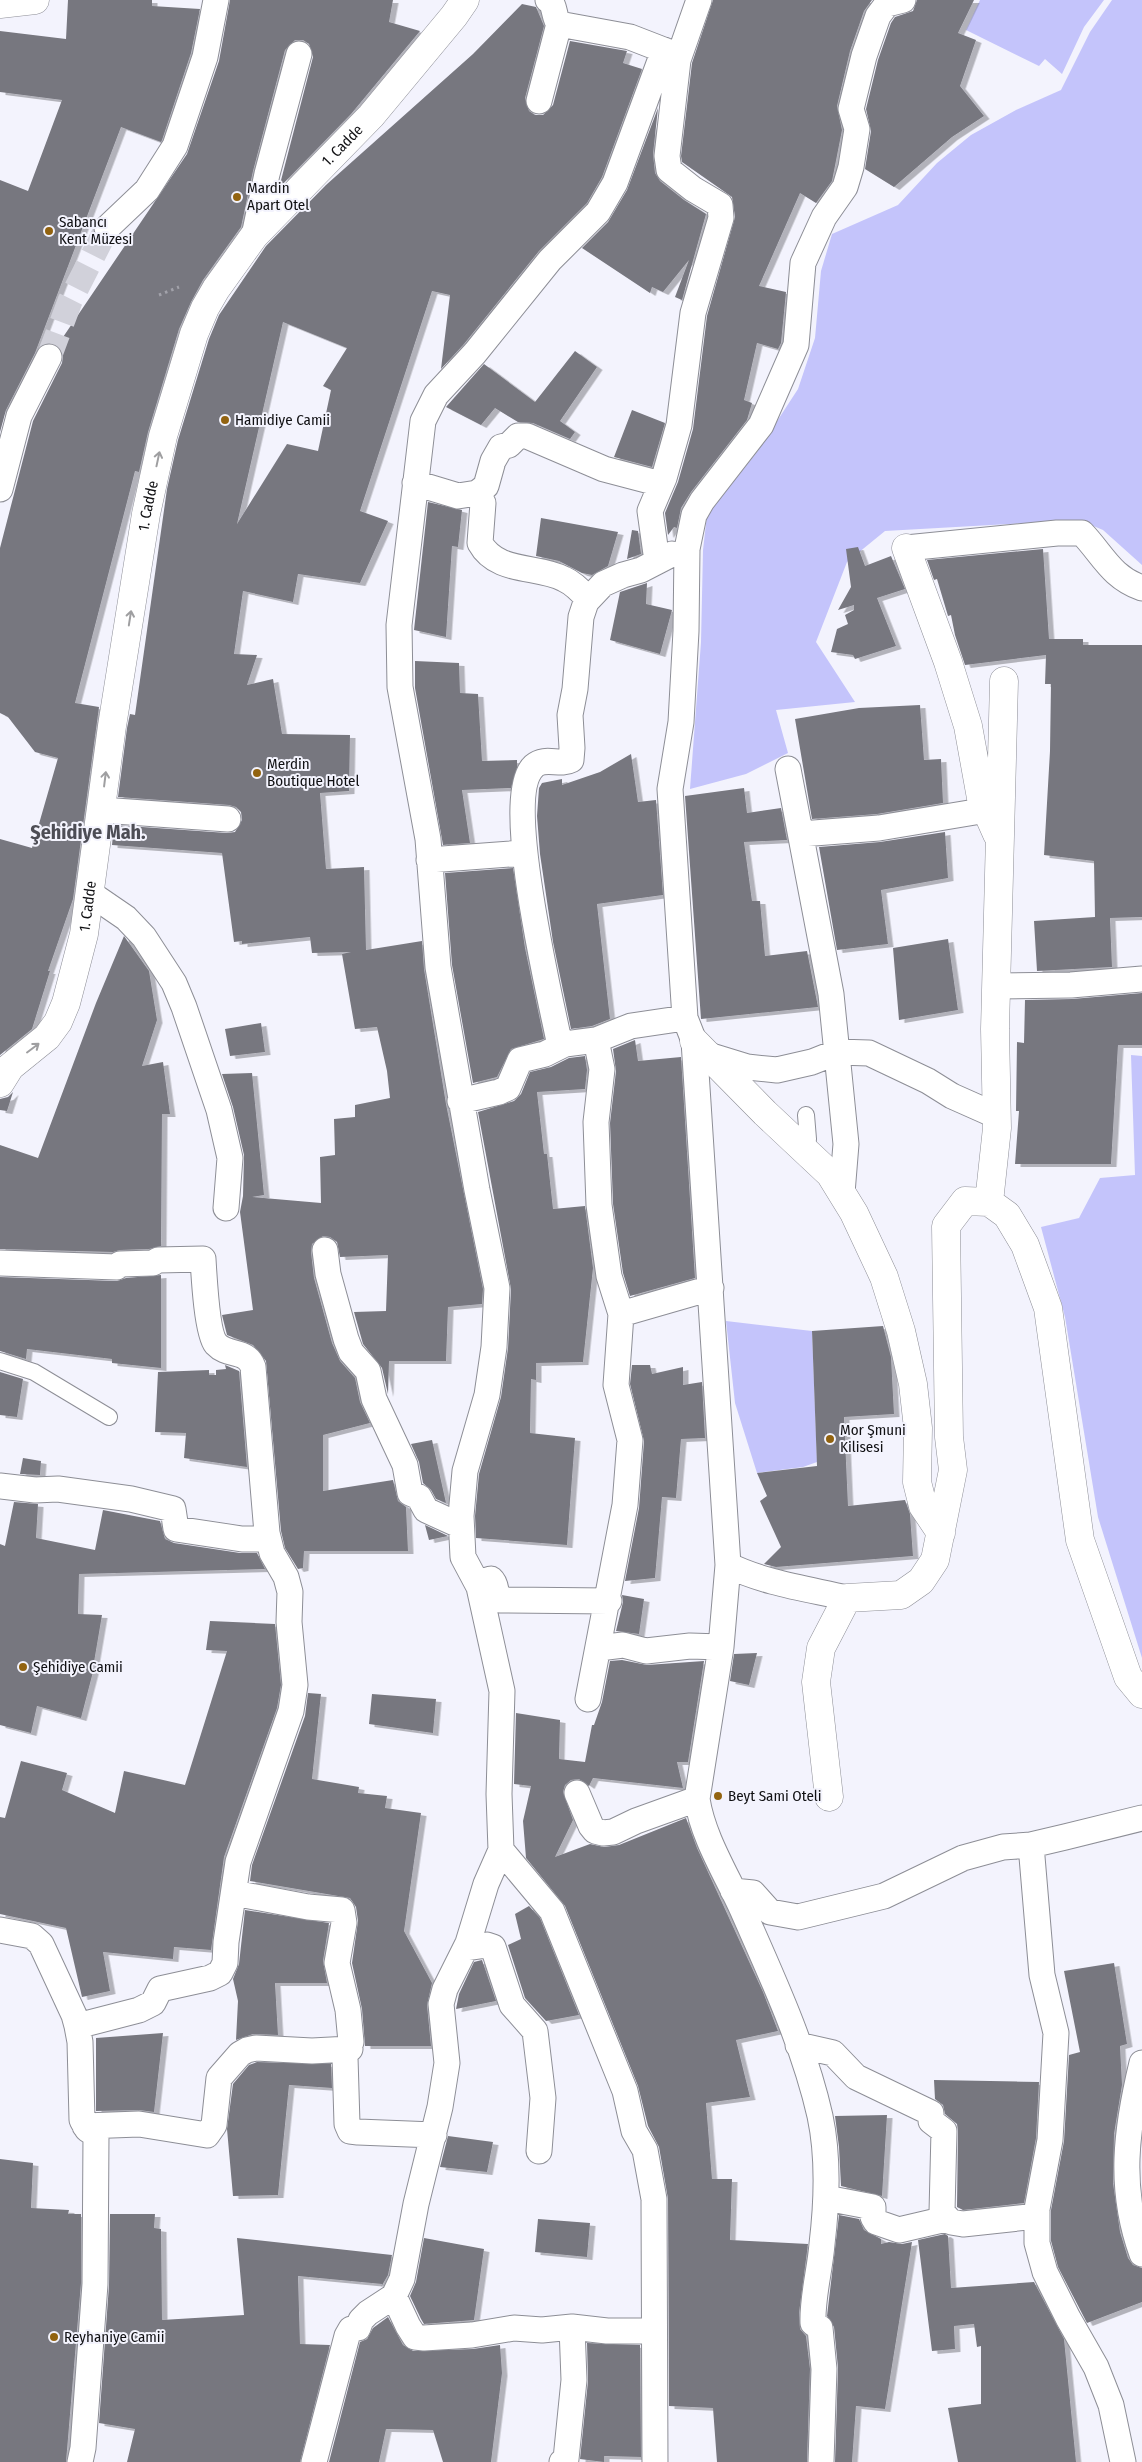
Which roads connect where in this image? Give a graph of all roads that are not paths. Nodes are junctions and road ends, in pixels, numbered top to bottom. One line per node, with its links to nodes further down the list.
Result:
1 (35, 0): 7 (street)
2 (216, 0): 12 (street)
3 (465, 0): 13 (street, 1. Cadde)
4 (548, 0): 8 (street)
5 (699, 0): 9 (street)
6 (903, 0): 19 (street)
7 (0, 4)
8 (559, 24): 9 (street); 11 (street)
9 (672, 53): 15 (street); 16 (street)
10 (300, 54): 13 (street)
11 (539, 101)
12 (107, 228)
13 (254, 236): 26 (street, 1. Cadde, one-way to 13)
14 (49, 357): 17 (street)
15 (416, 483): 18 (street); 32 (street)
16 (662, 484): 18 (street); 21 (street)
17 (0, 489)
18 (477, 493): 23 (street)
19 (687, 546): 21 (street); 36 (street)
20 (906, 548): 22 (street); 27 (street)
21 (657, 561): 23 (street)
22 (1142, 588)
23 (588, 599): 31 (street)
24 (1004, 681): 30 (street)
25 (788, 769): 29 (street)
26 (101, 810): 28 (street); 33 (street, 1. Cadde)
27 (987, 810): 29 (street); 30 (street)
28 (228, 819)
29 (800, 834): 39 (street)
30 (1000, 840): 35 (street)
31 (523, 853): 32 (street); 38 (street)
32 (429, 860): 41 (street)
33 (91, 894): 40 (street, 1. Cadde, one-way to 33); 47 (street)
34 (1142, 979): 35 (street)
35 (996, 986): 43 (street)
36 (696, 1038): 37 (street); 39 (street); 44 (street); 50 (street)
37 (596, 1040): 38 (street); 51 (street)
38 (560, 1046): 41 (street)
39 (837, 1052): 43 (street); 45 (street)
40 (0, 1083)
41 (460, 1100): 55 (street)
42 (806, 1115): 44 (lane)
43 (997, 1116): 46 (street)
44 (806, 1152): 45 (street)
45 (842, 1193): 56 (street)
46 (989, 1202): 56 (street); 64 (street)
47 (226, 1208)
48 (325, 1250): 55 (street)
49 (0, 1263): 57 (street)
50 (711, 1288): 51 (street); 58 (street)
51 (621, 1314): 61 (street)
52 (0, 1361): 53 (lane)
53 (109, 1417)
54 (0, 1486): 57 (street)
55 (461, 1526): 59 (street)
56 (941, 1533): 60 (street)
57 (268, 1539): 73 (street)
58 (728, 1565): 60 (street); 62 (street)
59 (477, 1583): 61 (street); 71 (street)
60 (847, 1598): 67 (street)
61 (608, 1601): 63 (street)
62 (721, 1647): 63 (street); 68 (street)
63 (599, 1648): 65 (street)
64 (1142, 1694)
65 (588, 1699)
66 (577, 1793): 68 (street)
67 (829, 1797)
68 (697, 1799): 72 (street)
69 (1142, 1818): 70 (street)
70 (1031, 1845): 72 (street); 85 (street)
71 (501, 1850): 75 (street); 90 (street)
72 (734, 1891): 77 (street)
73 (234, 1893): 76 (street); 78 (street)
74 (0, 1930): 76 (street)
75 (466, 1948): 81 (street); 83 (street)
76 (76, 2026): 80 (street)
77 (798, 2045): 84 (street); 86 (street)
78 (350, 2049): 80 (street); 81 (street)
79 (1142, 2063): 82 (street)
80 (85, 2126): 91 (street)
81 (434, 2135): 88 (street)
82 (1135, 2147): 87 (street)
83 (539, 2151)
84 (826, 2198): 86 (street); 95 (street)
85 (1037, 2216): 86 (street); 96 (street)
86 (946, 2219)
87 (1142, 2254)
88 (394, 2296): 89 (street); 92 (street)
89 (572, 2327): 90 (street); 93 (street)
90 (654, 2331): 94 (street)
91 (80, 2462)
92 (314, 2462)
93 (562, 2462)
94 (655, 2462)
95 (821, 2462)
96 (1123, 2462)

